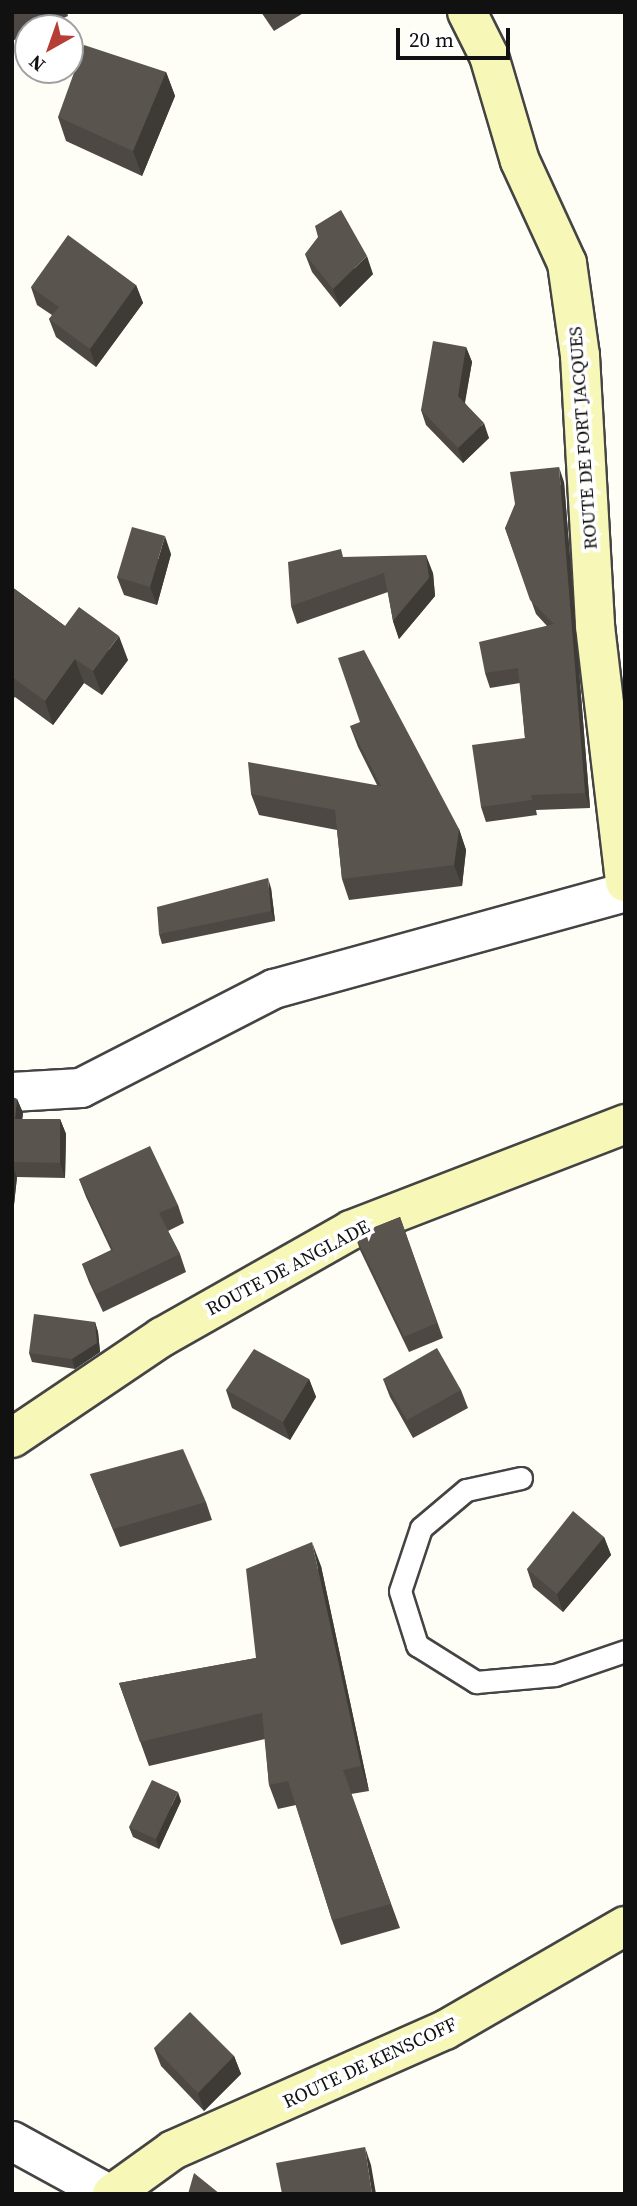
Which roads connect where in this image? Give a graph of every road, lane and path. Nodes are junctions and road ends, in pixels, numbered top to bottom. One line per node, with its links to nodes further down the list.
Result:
1 (467, 12): 2 (street, ROUTE DE FORT JACQUES)
2 (625, 882)
3 (625, 892): 4 (street)
4 (12, 1093)
5 (625, 1124): 6 (street, ROUTE DE ANGLADE)
6 (12, 1438)
7 (521, 1478): 8 (lane)
8 (625, 1651)
9 (625, 1926): 11 (street, ROUTE DE KENSCOFF)
10 (12, 2141): 11 (street)
11 (111, 2194)

